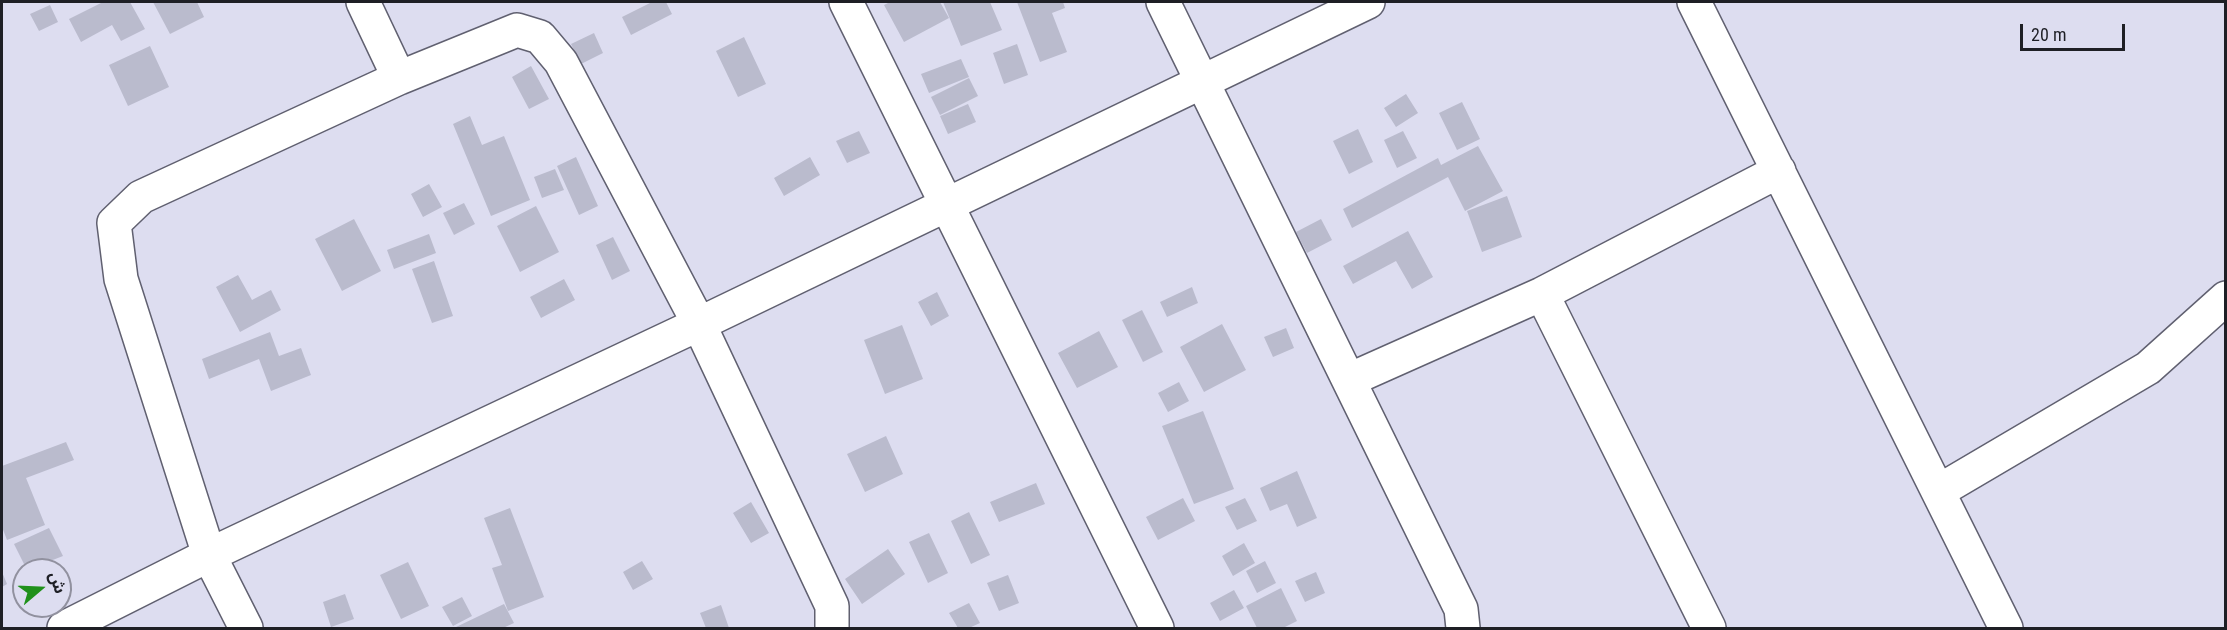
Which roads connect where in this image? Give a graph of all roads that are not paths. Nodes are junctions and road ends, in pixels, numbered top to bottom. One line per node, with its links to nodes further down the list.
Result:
1 (363, 2): 6 (street)
2 (846, 2): 9 (street)
3 (1163, 2): 7 (street)
4 (1368, 2): 7 (street)
5 (1694, 2): 8 (street)
6 (399, 78): 12 (street); 15 (street)
7 (1203, 82): 9 (street); 13 (street)
8 (1779, 171): 10 (street); 14 (street)
9 (948, 205): 12 (street); 19 (street)
10 (1542, 294): 13 (street); 21 (street)
11 (2226, 298): 14 (street)
12 (699, 324): 15 (street); 18 (street)
13 (1348, 380): 20 (street)
14 (1939, 490): 22 (street)
15 (209, 555): 16 (street); 17 (street)
16 (64, 628)
17 (246, 628)
18 (832, 628)
19 (1156, 628)
20 (1463, 628)
21 (1709, 628)
22 (2006, 628)

